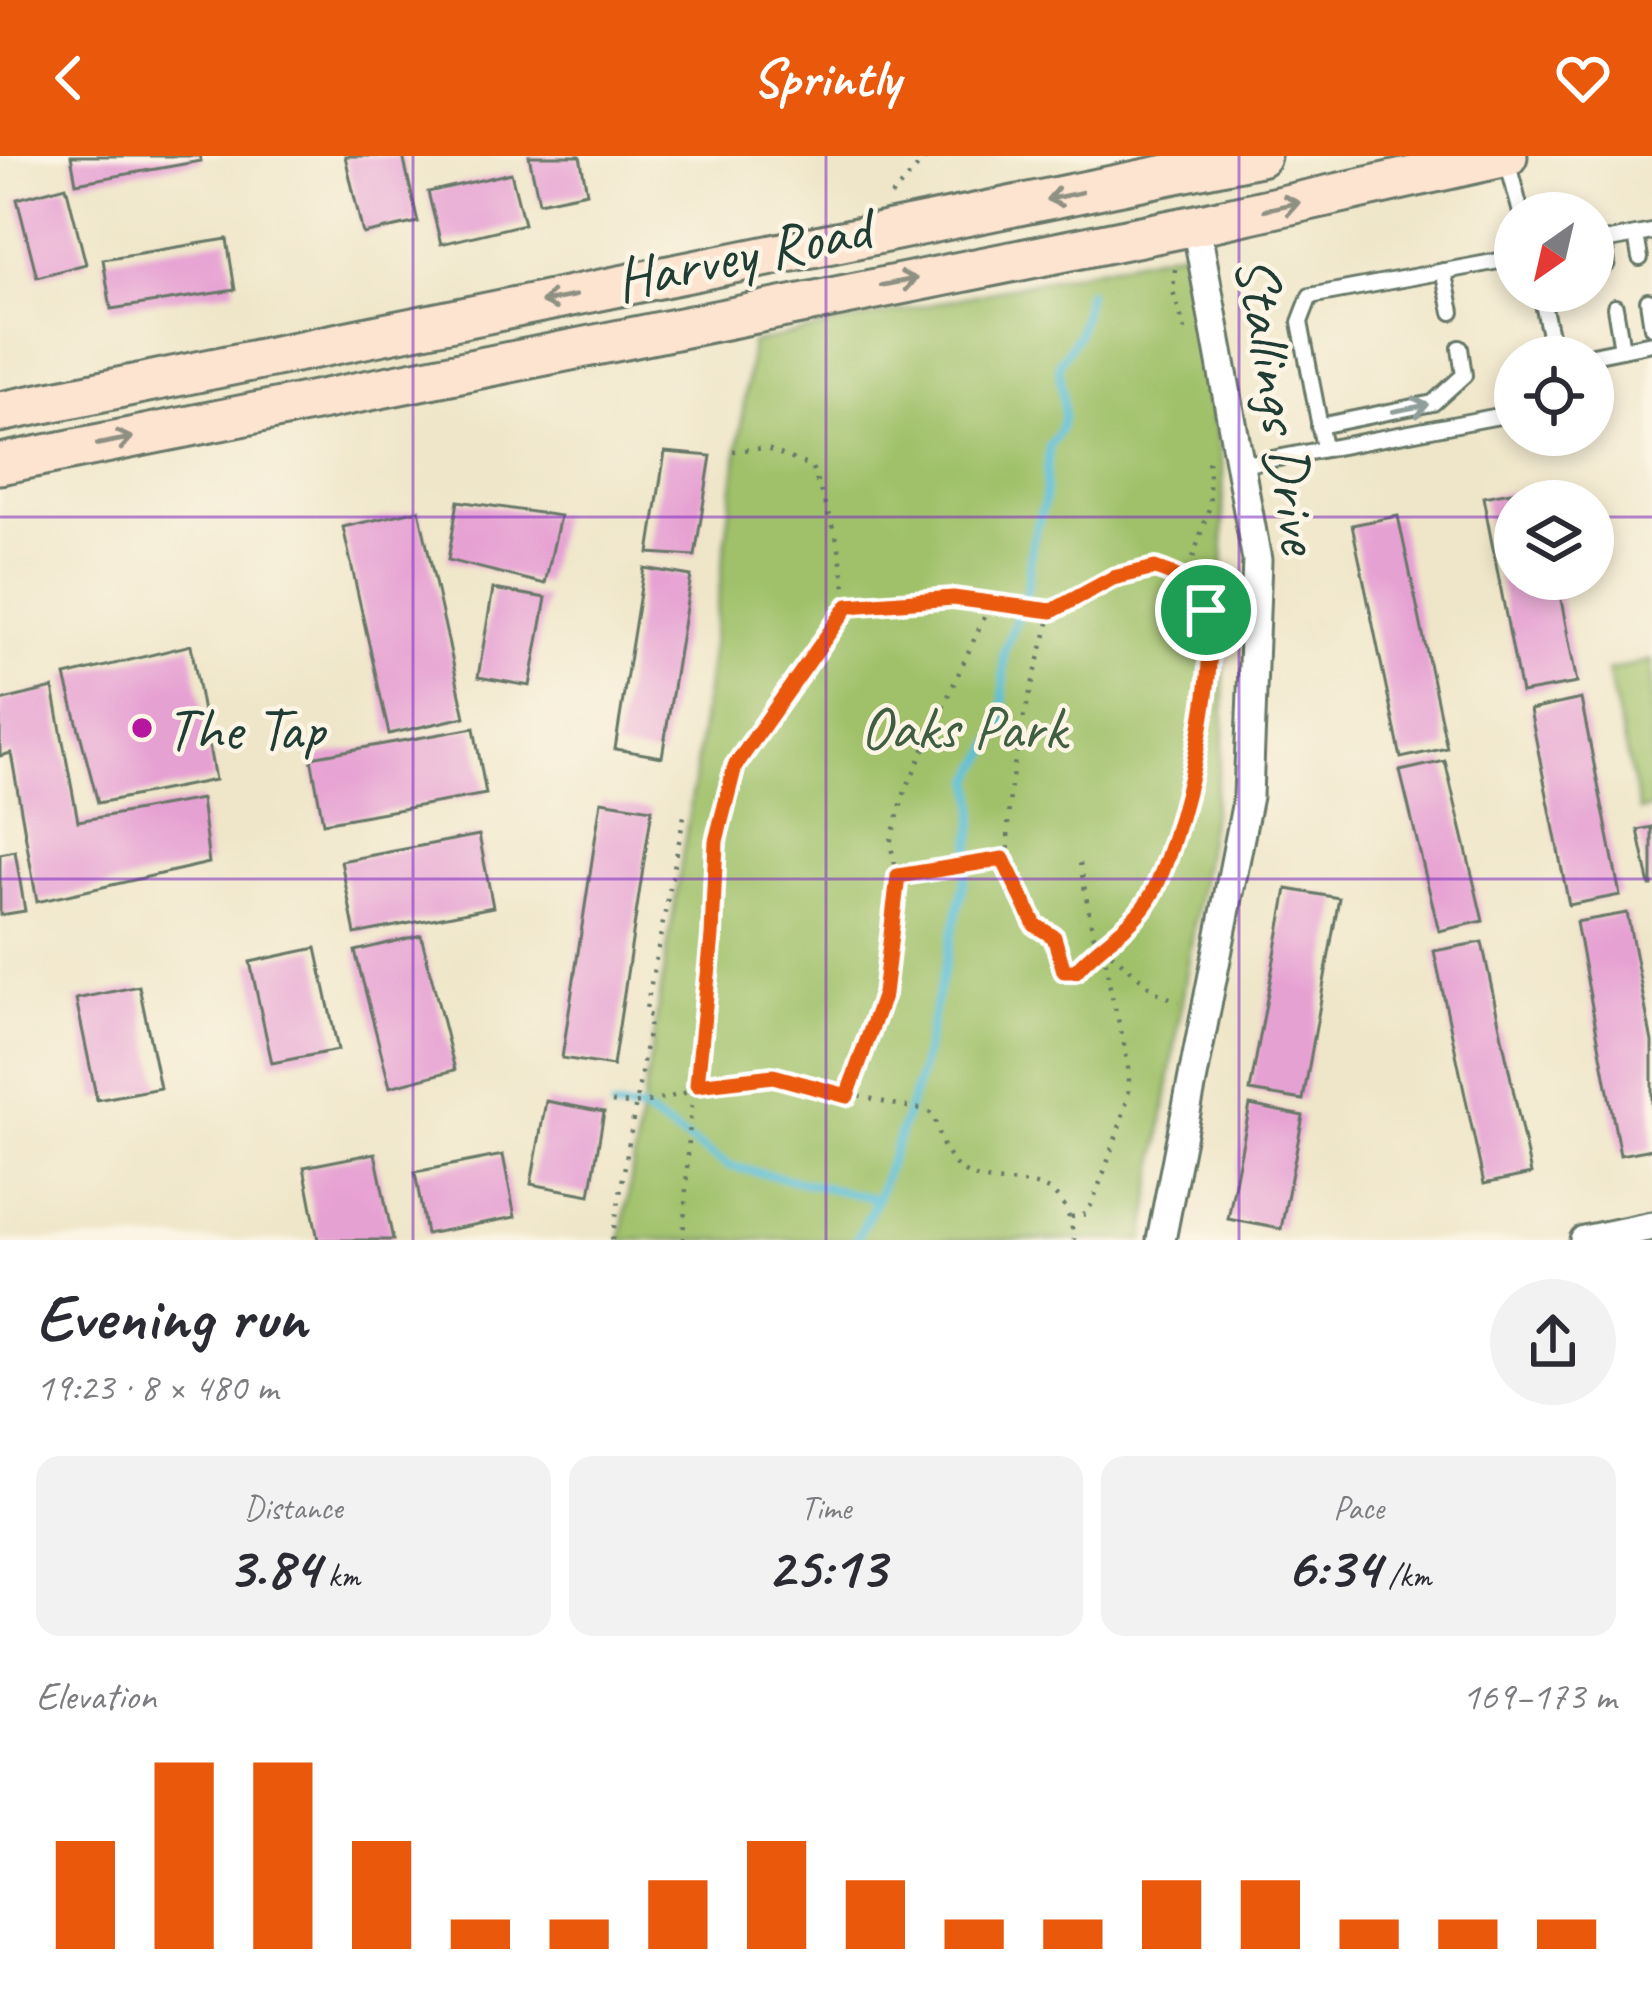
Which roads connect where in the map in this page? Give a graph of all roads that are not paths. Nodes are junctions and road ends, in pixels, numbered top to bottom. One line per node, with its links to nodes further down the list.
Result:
1 (1261, 156): 8 (main road, Harvey Road, one-way to 8)
2 (1507, 156): 3 (lane); 4 (main road, Harvey Road, one-way to 2)
3 (1516, 192)
4 (1196, 225): 15 (main road, Harvey Road, one-way to 4); 28 (street, Stallings Drive)
5 (1652, 232): 6 (lane)
6 (1636, 235): 7 (lane); 9 (lane)
7 (1614, 239)
8 (857, 240): 15 (main road); 17 (main road, Harvey Road, one-way to 17)
9 (1640, 258)
10 (1494, 262): 11 (lane)
11 (1443, 272): 14 (lane); 25 (lane)
12 (1648, 301): 16 (lane)
13 (1615, 307): 20 (lane)
14 (1453, 312)
15 (702, 322): 24 (main road, Harvey Road)
16 (1652, 327)
17 (361, 338): 22 (main road, Harvey Road); 24 (main road)
18 (1652, 343): 20 (lane)
19 (1460, 348): 25 (lane, one-way to 19)
20 (1622, 349): 21 (lane)
21 (1614, 351)
22 (0, 412)
23 (1494, 417): 26 (lane)
24 (199, 424): 27 (main road, Harvey Road, one-way to 24)
25 (1319, 426): 26 (lane)
26 (1324, 448): 28 (lane)
27 (0, 464)
28 (1240, 465): 30 (street, Stallings Drive)
29 (1652, 1226): 31 (street)
30 (1161, 1240)
31 (1584, 1240)

